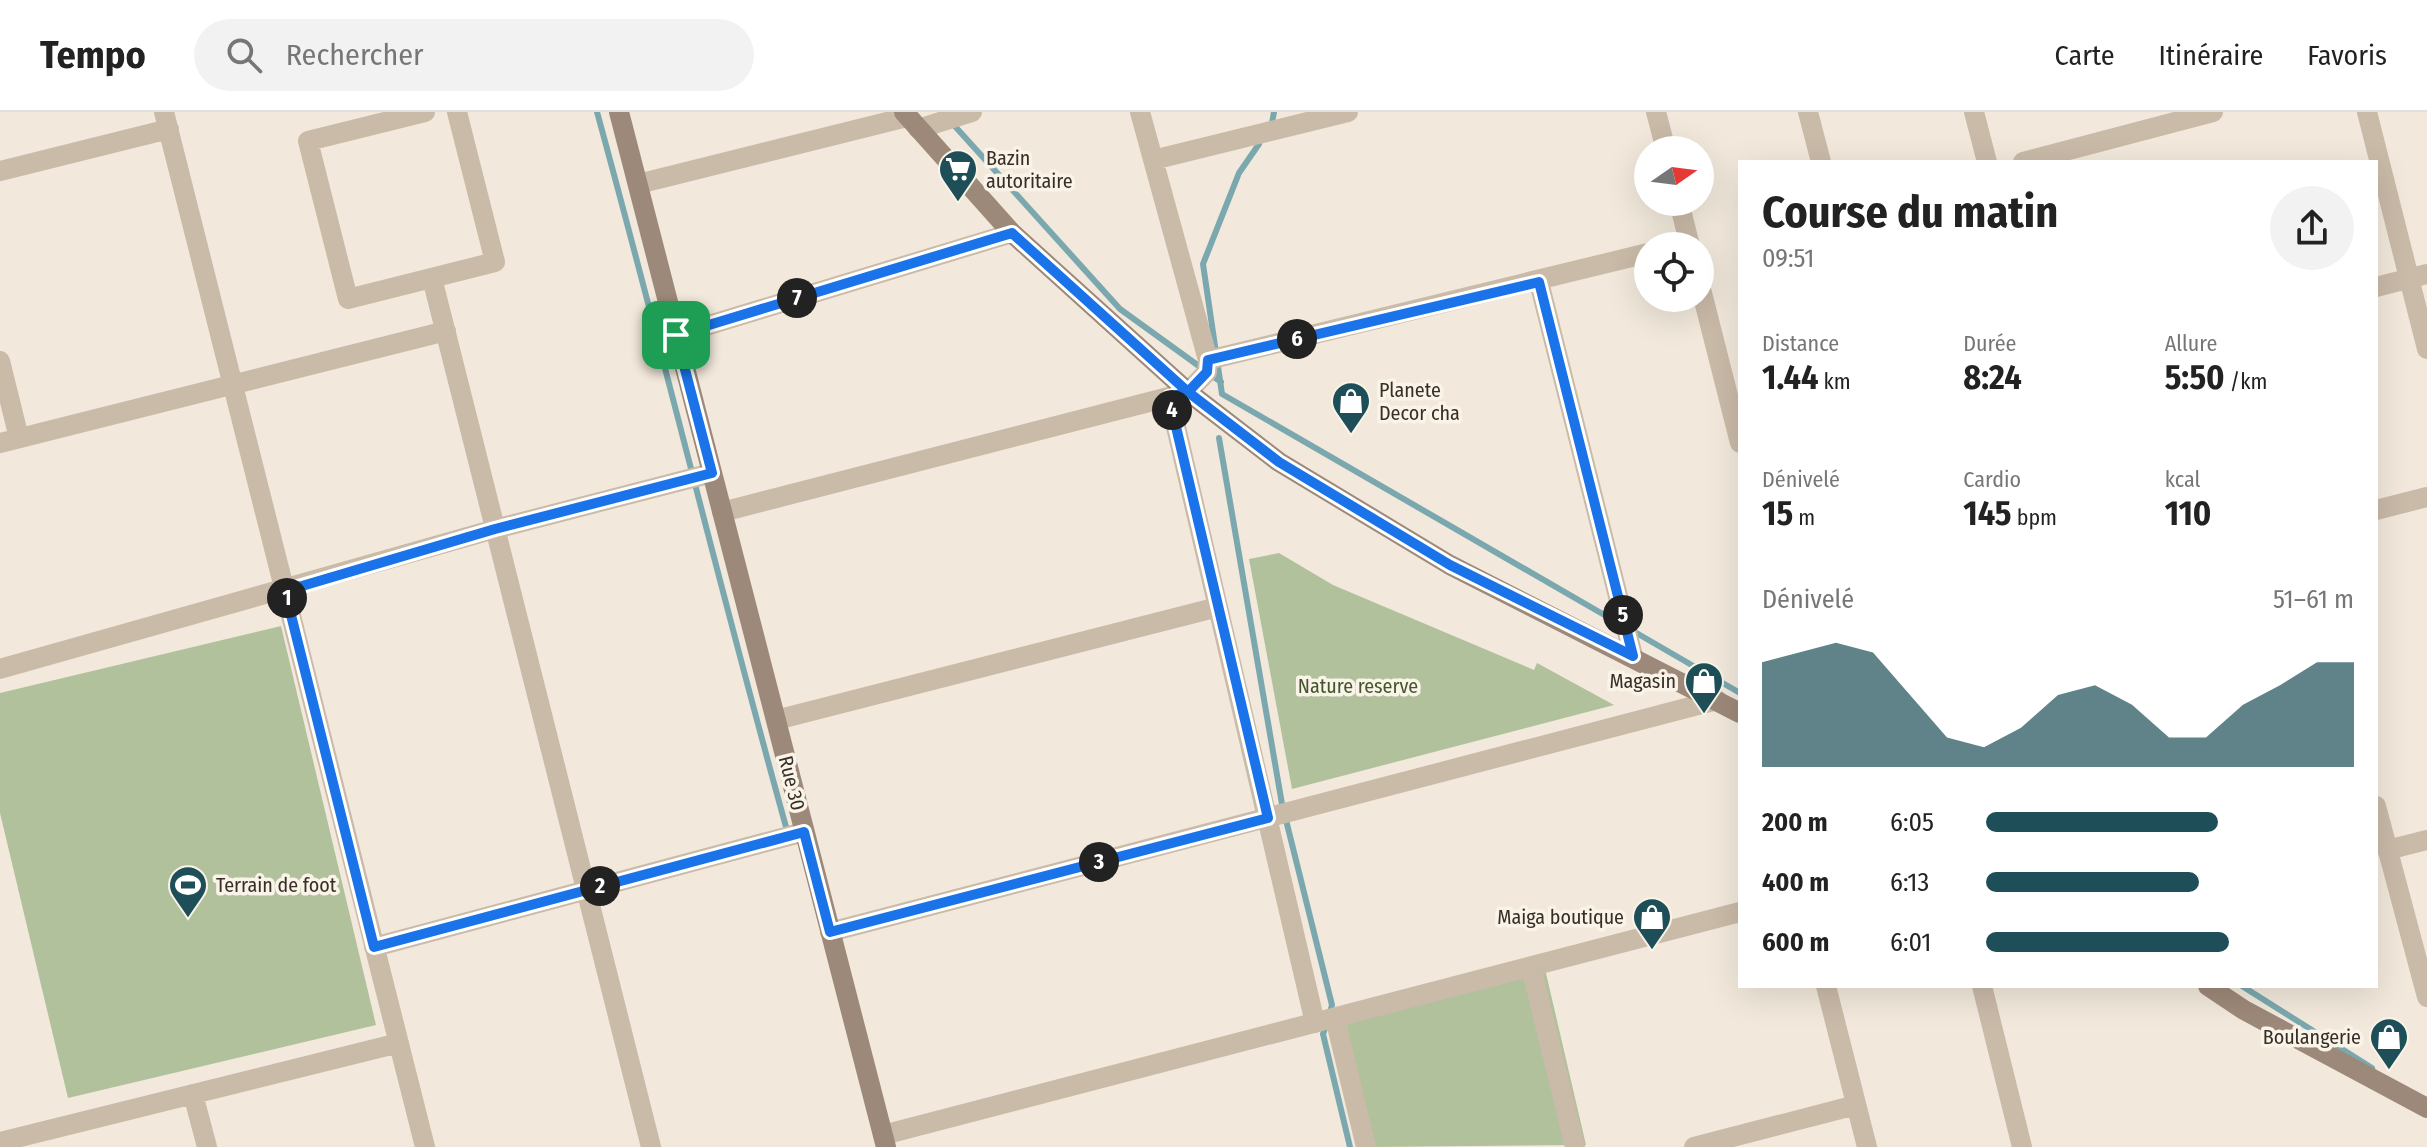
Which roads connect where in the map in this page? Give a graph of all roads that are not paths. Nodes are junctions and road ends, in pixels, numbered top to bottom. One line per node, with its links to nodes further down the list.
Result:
1 (425, 112): 12 (street)
2 (457, 112): 25 (street)
3 (619, 112): 21 (street, Rue 30)
4 (972, 112): 13 (street)
5 (1140, 112): 16 (street)
6 (1348, 112): 16 (street)
7 (1656, 112): 15 (street)
8 (1808, 112): 17 (street)
9 (1974, 112): 18 (street)
10 (2213, 112): 19 (street)
11 (2367, 112): 24 (street)
12 (377, 118): 25 (street)
13 (910, 119): 21 (street); 22 (street)
14 (166, 120): 20 (street); 35 (street)
15 (1662, 136)
16 (1153, 160): 32 (street)
17 (1820, 160)
18 (1986, 160)
19 (2031, 160)
20 (0, 171)
21 (638, 184): 30 (street, Rue 30)
22 (1012, 233): 30 (street); 36 (street)
23 (1634, 257): 26 (street)
24 (2418, 276): 27 (street); 31 (street)
25 (432, 278): 29 (street)
26 (1539, 282): 32 (street); 46 (street)
27 (2378, 286)
28 (1709, 312): 34 (street)
29 (446, 331): 35 (street); 43 (street)
30 (676, 335): 39 (street, Rue 30)
31 (2427, 349)
32 (1208, 360): 36 (street)
33 (0, 361): 38 (street)
34 (1732, 376): 37 (street)
35 (233, 384): 38 (street); 44 (street)
36 (1178, 395): 42 (street); 45 (street); 46 (street)
37 (1738, 426)
38 (10, 441)
39 (712, 473): 42 (street, Rue 30); 43 (street)
40 (2427, 497): 41 (street)
41 (2378, 509)
42 (722, 512): 50 (street, Rue 30)
43 (495, 529): 44 (street); 56 (street)
44 (285, 591): 47 (street); 60 (street)
45 (1218, 607): 50 (street); 52 (street)
46 (1633, 656): 48 (street)
47 (0, 669)
48 (1717, 700): 49 (street); 52 (street)
49 (1738, 712)
50 (776, 720): 53 (street, Rue 30)
51 (2378, 814): 55 (street)
52 (1277, 816): 58 (street); 66 (street)
53 (804, 832): 56 (street); 58 (street, Rue 30)
54 (2427, 840): 55 (street)
55 (2387, 850): 59 (street)
56 (586, 890): 60 (street); 75 (street)
57 (1738, 913): 61 (street)
58 (830, 932): 71 (street, Rue 30)
59 (2418, 934): 65 (street)
60 (374, 947): 67 (street)
61 (1531, 967): 66 (street); 77 (street)
62 (1827, 988): 69 (street)
63 (1982, 988): 80 (street)
64 (2211, 988): 70 (street)
65 (2427, 997)
66 (1326, 1020): 71 (street); 76 (street)
67 (399, 1043): 68 (street); 74 (street)
68 (193, 1094): 72 (street); 73 (street)
69 (1856, 1105): 78 (street); 79 (street)
70 (2427, 1108)
71 (884, 1141)
72 (0, 1142)
73 (207, 1147)
74 (425, 1147)
75 (651, 1147)
76 (1366, 1147)
77 (1575, 1147)
78 (1694, 1147)
79 (1867, 1147)
80 (2022, 1147)

